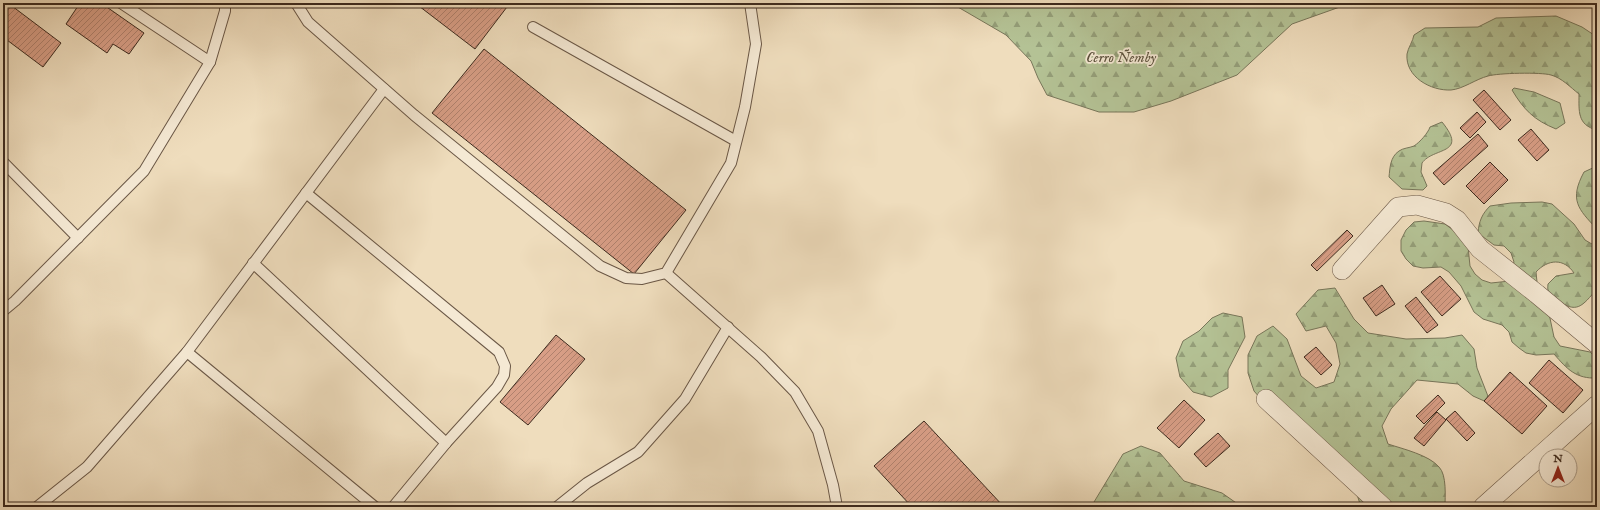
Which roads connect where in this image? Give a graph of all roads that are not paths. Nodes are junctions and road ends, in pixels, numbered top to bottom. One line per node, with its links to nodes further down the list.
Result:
1 (121, 3): 6 (lane)
2 (225, 3): 6 (lane)
3 (296, 3): 7 (lane)
4 (750, 3): 8 (lane)
5 (534, 27): 8 (lane)
6 (210, 62): 11 (lane)
7 (384, 89): 10 (lane); 14 (lane)
8 (736, 141): 14 (lane)
9 (3, 162): 11 (lane)
10 (306, 193): 12 (lane); 21 (lane)
11 (78, 238): 15 (lane)
12 (253, 263): 18 (lane); 21 (lane)
13 (1342, 270): 17 (street)
14 (666, 273): 16 (lane)
15 (3, 311)
16 (728, 327): 25 (lane); 26 (lane)
17 (1597, 344)
18 (187, 352): 22 (lane); 23 (lane)
19 (1266, 399): 27 (street)
20 (1597, 405): 28 (street)
21 (446, 443): 24 (lane)
22 (37, 507)
23 (375, 507)
24 (393, 507)
25 (557, 507)
26 (837, 507)
27 (1382, 507)
28 (1483, 507)

